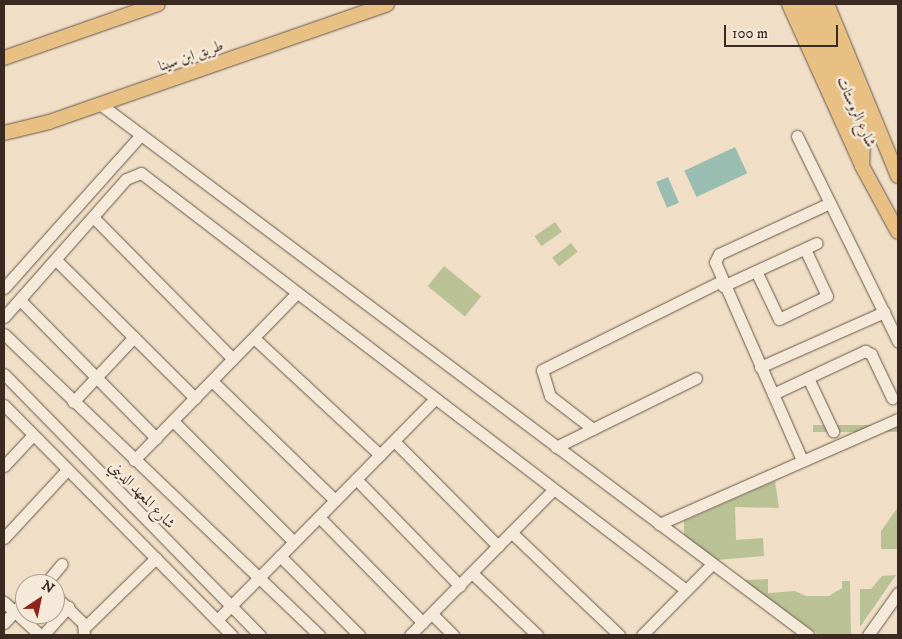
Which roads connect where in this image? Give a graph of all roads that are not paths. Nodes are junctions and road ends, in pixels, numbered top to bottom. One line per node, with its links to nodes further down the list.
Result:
1 (158, 4): 7 (main road)
2 (387, 4): 8 (main road, طريق ابن سينا)
3 (789, 4): 13 (main road, شارع الروستات)
4 (802, 4): 13 (main road)
5 (814, 4): 12 (main road)
6 (827, 4): 12 (main road, شارع الروستات)
7 (4, 58)
8 (100, 104): 9 (main road, طريق ابن سينا); 10 (street)
9 (4, 133)
10 (141, 135): 23 (street); 52 (street)
11 (798, 136): 15 (street)
12 (888, 152): 14 (main road, شارع الروستات)
13 (862, 166): 17 (main road, شارع الروستات)
14 (898, 176)
15 (830, 203): 22 (street); 26 (street)
16 (93, 217): 20 (street); 24 (street); 32 (street)
17 (898, 232)
18 (817, 243): 19 (street)
19 (805, 249): 21 (street); 21 (street)
20 (56, 260): 25 (street); 29 (street)
21 (756, 271): 22 (street)
22 (722, 283): 33 (street); 47 (street)
23 (4, 288)
24 (295, 295): 30 (street); 42 (street)
25 (20, 300): 27 (street); 35 (street)
26 (884, 312): 31 (street); 33 (street)
27 (4, 317)
28 (4, 334): 43 (street)
29 (134, 337): 35 (street); 40 (street)
30 (254, 338): 32 (street); 53 (street)
31 (898, 341)
32 (233, 359): 38 (street)
33 (760, 367): 39 (street)
34 (4, 374): 59 (street, شارع المعهد الديني)
35 (96, 377): 43 (street); 50 (street)
36 (696, 378): 47 (street)
37 (808, 378): 39 (street); 41 (street); 48 (street)
38 (212, 381): 40 (street); 62 (street)
39 (773, 394): 55 (street)
40 (195, 398): 46 (street)
41 (892, 398)
42 (434, 400): 51 (street); 60 (street)
43 (73, 402): 54 (street)
44 (4, 405): 49 (street)
45 (898, 419): 55 (street)
46 (173, 420): 50 (street); 67 (street)
47 (593, 429): 52 (street)
48 (833, 431)
49 (33, 435): 56 (street); 57 (street)
50 (156, 438): 54 (street)
51 (394, 441): 53 (street); 68 (street)
52 (556, 446): 64 (street)
53 (380, 454): 58 (street)
54 (134, 460): 75 (street)
55 (802, 460): 64 (street)
56 (4, 466)
57 (66, 470): 61 (street); 66 (street)
58 (356, 479): 62 (street); 76 (street)
59 (109, 483): 61 (street); 81 (street, شارع المعهد الديني)
60 (553, 490): 65 (street); 77 (street)
61 (94, 498): 70 (street)
62 (335, 500): 63 (street)
63 (318, 517): 67 (street); 87 (street)
64 (659, 524): 72 (street)
65 (512, 533): 68 (street); 97 (street)
66 (4, 538)
67 (294, 542): 69 (street)
68 (498, 546): 73 (street)
69 (280, 556): 75 (street); 93 (street)
70 (156, 558): 85 (street); 88 (street)
71 (62, 564): 74 (street)
72 (712, 564): 77 (street); 99 (street)
73 (472, 573): 76 (street); 96 (street)
74 (54, 574)
75 (260, 577): 81 (street); 92 (street)
76 (460, 586): 84 (street)
77 (686, 590): 98 (street)
78 (898, 593): 100 (street)
79 (4, 602): 83 (street)
80 (65, 604): 82 (street)
81 (230, 606): 85 (street); 91 (street, شارع المعهد الديني)
82 (68, 607): 88 (street); 89 (street)
83 (14, 612): 86 (street); 89 (street)
84 (432, 614): 87 (street); 95 (street)
85 (217, 620): 90 (street)
86 (4, 623)
87 (423, 623): 94 (street)
88 (85, 631)
89 (41, 635)
90 (232, 635)
91 (260, 635)
92 (319, 635)
93 (359, 635)
94 (410, 635)
95 (453, 635)
96 (537, 635)
97 (619, 635)
98 (642, 635)
99 (808, 635)
100 (868, 635)

